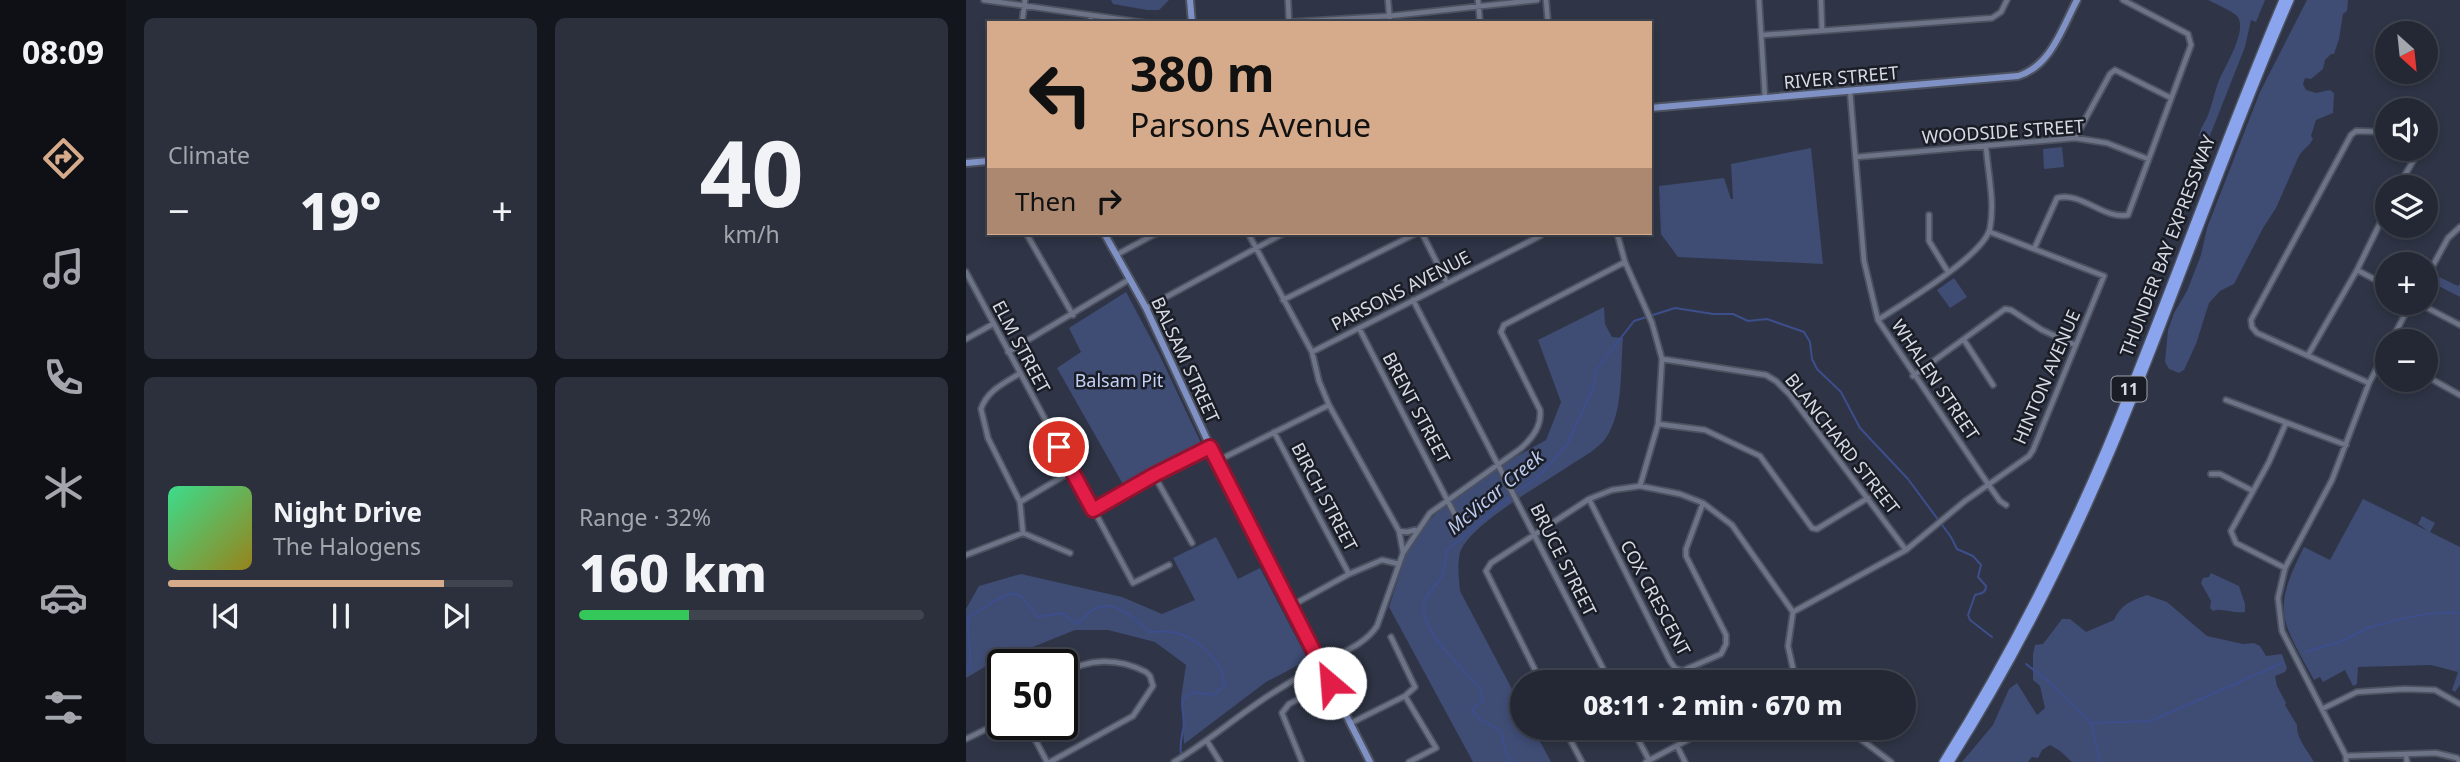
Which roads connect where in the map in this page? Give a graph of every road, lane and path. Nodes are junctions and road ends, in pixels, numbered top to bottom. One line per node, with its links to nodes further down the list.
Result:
1 (984, 0): 15 (street)
2 (1190, 0): 21 (main road)
3 (1288, 0): 22 (street)
4 (1388, 0): 17 (street)
5 (1537, 0): 14 (street)
6 (1546, 0): 26 (street)
7 (1759, 0): 28 (street)
8 (1821, 0): 27 (street)
9 (2007, 0): 27 (street)
10 (2077, 0): 29 (main road, RIVER STREET)
11 (2123, 0): 30 (street)
12 (2283, 0): 158 (highway, THUNDER BAY EXPRESSWAY / 11)
13 (2290, 0): 159 (highway, THUNDER BAY EXPRESSWAY / 11)
14 (1478, 2): 17 (street); 25 (street)
15 (1025, 3): 16 (street); 18 (street)
16 (1091, 15): 19 (street); 20 (street)
17 (1390, 16): 23 (street); 24 (street)
18 (1022, 21)
19 (1090, 21)
20 (1132, 21)
21 (1192, 21)
22 (1289, 21)
23 (1326, 21)
24 (1390, 21)
25 (1480, 21)
26 (1548, 21)
27 (1822, 30): 28 (street)
28 (1763, 34): 31 (street)
29 (1850, 91): 31 (main road, RIVER STREET); 36 (street, WHALEN STREET)
30 (2171, 98): 34 (street); 37 (street)
31 (1765, 99): 32 (main road, RIVER STREET)
32 (1652, 108)
33 (2375, 132): 78 (street)
34 (2075, 138): 35 (street, WOODSIDE STREET); 37 (street, WOODSIDE STREET)
35 (1986, 147): 36 (street, WOODSIDE STREET); 42 (street)
36 (1856, 157): 69 (street, WHALEN STREET)
37 (2148, 159): 54 (street)
38 (966, 163): 39 (main road)
39 (987, 163)
40 (1929, 215): 60 (street)
41 (2460, 227): 56 (street)
42 (1990, 232): 54 (street, HINTON AVENUE); 60 (street)
43 (2375, 233): 58 (street)
44 (1027, 235): 68 (street)
45 (1105, 235): 55 (main road, BALSAM STREET)
46 (1153, 235): 55 (street)
47 (1249, 235): 53 (street)
48 (1280, 235): 53 (street)
49 (1412, 235): 64 (street)
50 (1423, 235): 63 (street)
51 (1618, 235): 57 (street)
52 (1540, 236): 63 (street, PARSONS AVENUE)
53 (1256, 247): 64 (street); 66 (street)
54 (2034, 249): 75 (street, HINTON AVENUE)
55 (1116, 255): 61 (main road, BALSAM STREET)
56 (2438, 256)
57 (1625, 262): 79 (street); 95 (street)
58 (2357, 270): 62 (street); 78 (street)
59 (966, 272): 70 (street, ELM STREET)
60 (1948, 272): 69 (street)
61 (1130, 279): 66 (main road, BALSAM STREET); 68 (street)
62 (2375, 280)
63 (1447, 283): 65 (street, PARSONS AVENUE)
64 (1283, 300): 77 (street)
65 (1413, 300): 72 (street, PARSONS AVENUE); 95 (street, BRUCE STREET)
66 (1146, 308): 93 (main road, BALSAM STREET)
67 (2438, 313): 71 (street)
68 (1073, 315): 76 (street)
69 (1878, 320): 82 (street, WHALEN STREET)
70 (993, 324): 73 (street); 76 (street, ELM STREET)
71 (2460, 325)
72 (1359, 328): 77 (street, PARSONS AVENUE); 104 (street, BRENT STREET)
73 (966, 339)
74 (1964, 340): 75 (street); 82 (street); 85 (street)
75 (2075, 345): 99 (street, HINTON AVENUE)
76 (1008, 352): 81 (street, ELM STREET)
77 (1311, 352): 88 (street)
78 (2308, 355): 83 (street)
79 (1662, 359): 90 (street); 102 (street, BLANCHARD STREET)
80 (2375, 372): 83 (street)
81 (1019, 374): 96 (street, ELM STREET); 105 (street)
82 (1913, 376): 99 (street, WHALEN STREET)
83 (2369, 383): 92 (street)
84 (2438, 383): 86 (street)
85 (1993, 385)
86 (2460, 395)
87 (2226, 400): 89 (street)
88 (1329, 405): 91 (street); 111 (street)
89 (2286, 423): 92 (street); 101 (street)
90 (1658, 424): 100 (street); 102 (street)
91 (1275, 432): 94 (street); 122 (street, BIRCH STREET)
92 (2346, 445): 121 (street)
93 (1210, 447): 94 (main road, BALSAM STREET); 98 (street)
94 (1217, 461): 123 (main road, BALSAM STREET)
95 (1500, 465): 104 (street); 113 (street, BRUCE STREET)
96 (1072, 471): 105 (street); 108 (street, ELM STREET)
97 (2211, 474): 101 (street)
98 (1154, 475): 108 (street); 114 (street)
99 (1988, 484): 107 (street, WHALEN STREET); 115 (street, HINTON AVENUE)
100 (1640, 486): 103 (street); 106 (street)
101 (2253, 491): 121 (street)
102 (1868, 498): 115 (street, BLANCHARD STREET)
103 (1589, 499): 106 (street, COX CRESCENT); 113 (street)
104 (1449, 500): 109 (street, BRENT STREET); 110 (street)
105 (1020, 502): 112 (street)
106 (1703, 503): 124 (street)
107 (2006, 505)
108 (1093, 510): 120 (street, ELM STREET)
109 (1456, 517)
110 (1416, 530): 111 (street); 117 (street)
111 (1399, 531): 117 (street)
112 (1023, 533): 116 (street); 118 (street)
113 (1535, 536): 128 (street); 129 (street, BRUCE STREET)
114 (1192, 543)
115 (1906, 550): 124 (street, HINTON AVENUE)
116 (1070, 553)
117 (1403, 553): 119 (street)
118 (966, 555)
119 (1399, 564): 122 (street); 126 (street)
120 (1169, 565)
121 (2285, 568): 134 (street)
122 (1349, 574): 123 (street)
123 (1291, 606): 126 (main road, BALSAM STREET)
124 (1793, 612): 130 (street)
125 (1391, 637): 132 (street)
126 (1321, 664): 131 (main road, BALSAM STREET); 143 (street)
127 (1078, 665): 150 (street)
128 (1535, 670)
129 (1603, 670)
130 (1793, 670)
131 (1330, 683): 135 (main road, BALSAM STREET); 152 (street)
132 (1405, 696): 135 (street); 154 (street)
133 (2460, 704): 134 (street)
134 (2322, 709): 147 (street)
135 (1351, 723): 153 (main road, BALSAM STREET)
136 (987, 729): 137 (street)
137 (966, 740)
138 (1036, 740): 150 (street)
139 (1570, 740): 155 (street)
140 (1638, 740): 149 (street)
141 (1688, 740): 144 (street)
142 (1862, 740): 157 (street)
143 (1207, 741): 148 (street); 151 (street)
144 (1677, 746): 149 (street); 156 (street)
145 (2406, 755): 146 (street); 147 (street); 160 (street)
146 (2459, 758)
147 (2346, 759)
148 (1175, 761)
149 (1648, 761)
150 (1049, 762)
151 (1220, 762)
152 (1302, 762)
153 (1370, 762)
154 (1409, 762)
155 (1582, 762)
156 (1685, 762)
157 (1891, 762)
158 (1943, 762)
159 (1950, 762)
160 (2407, 762)

